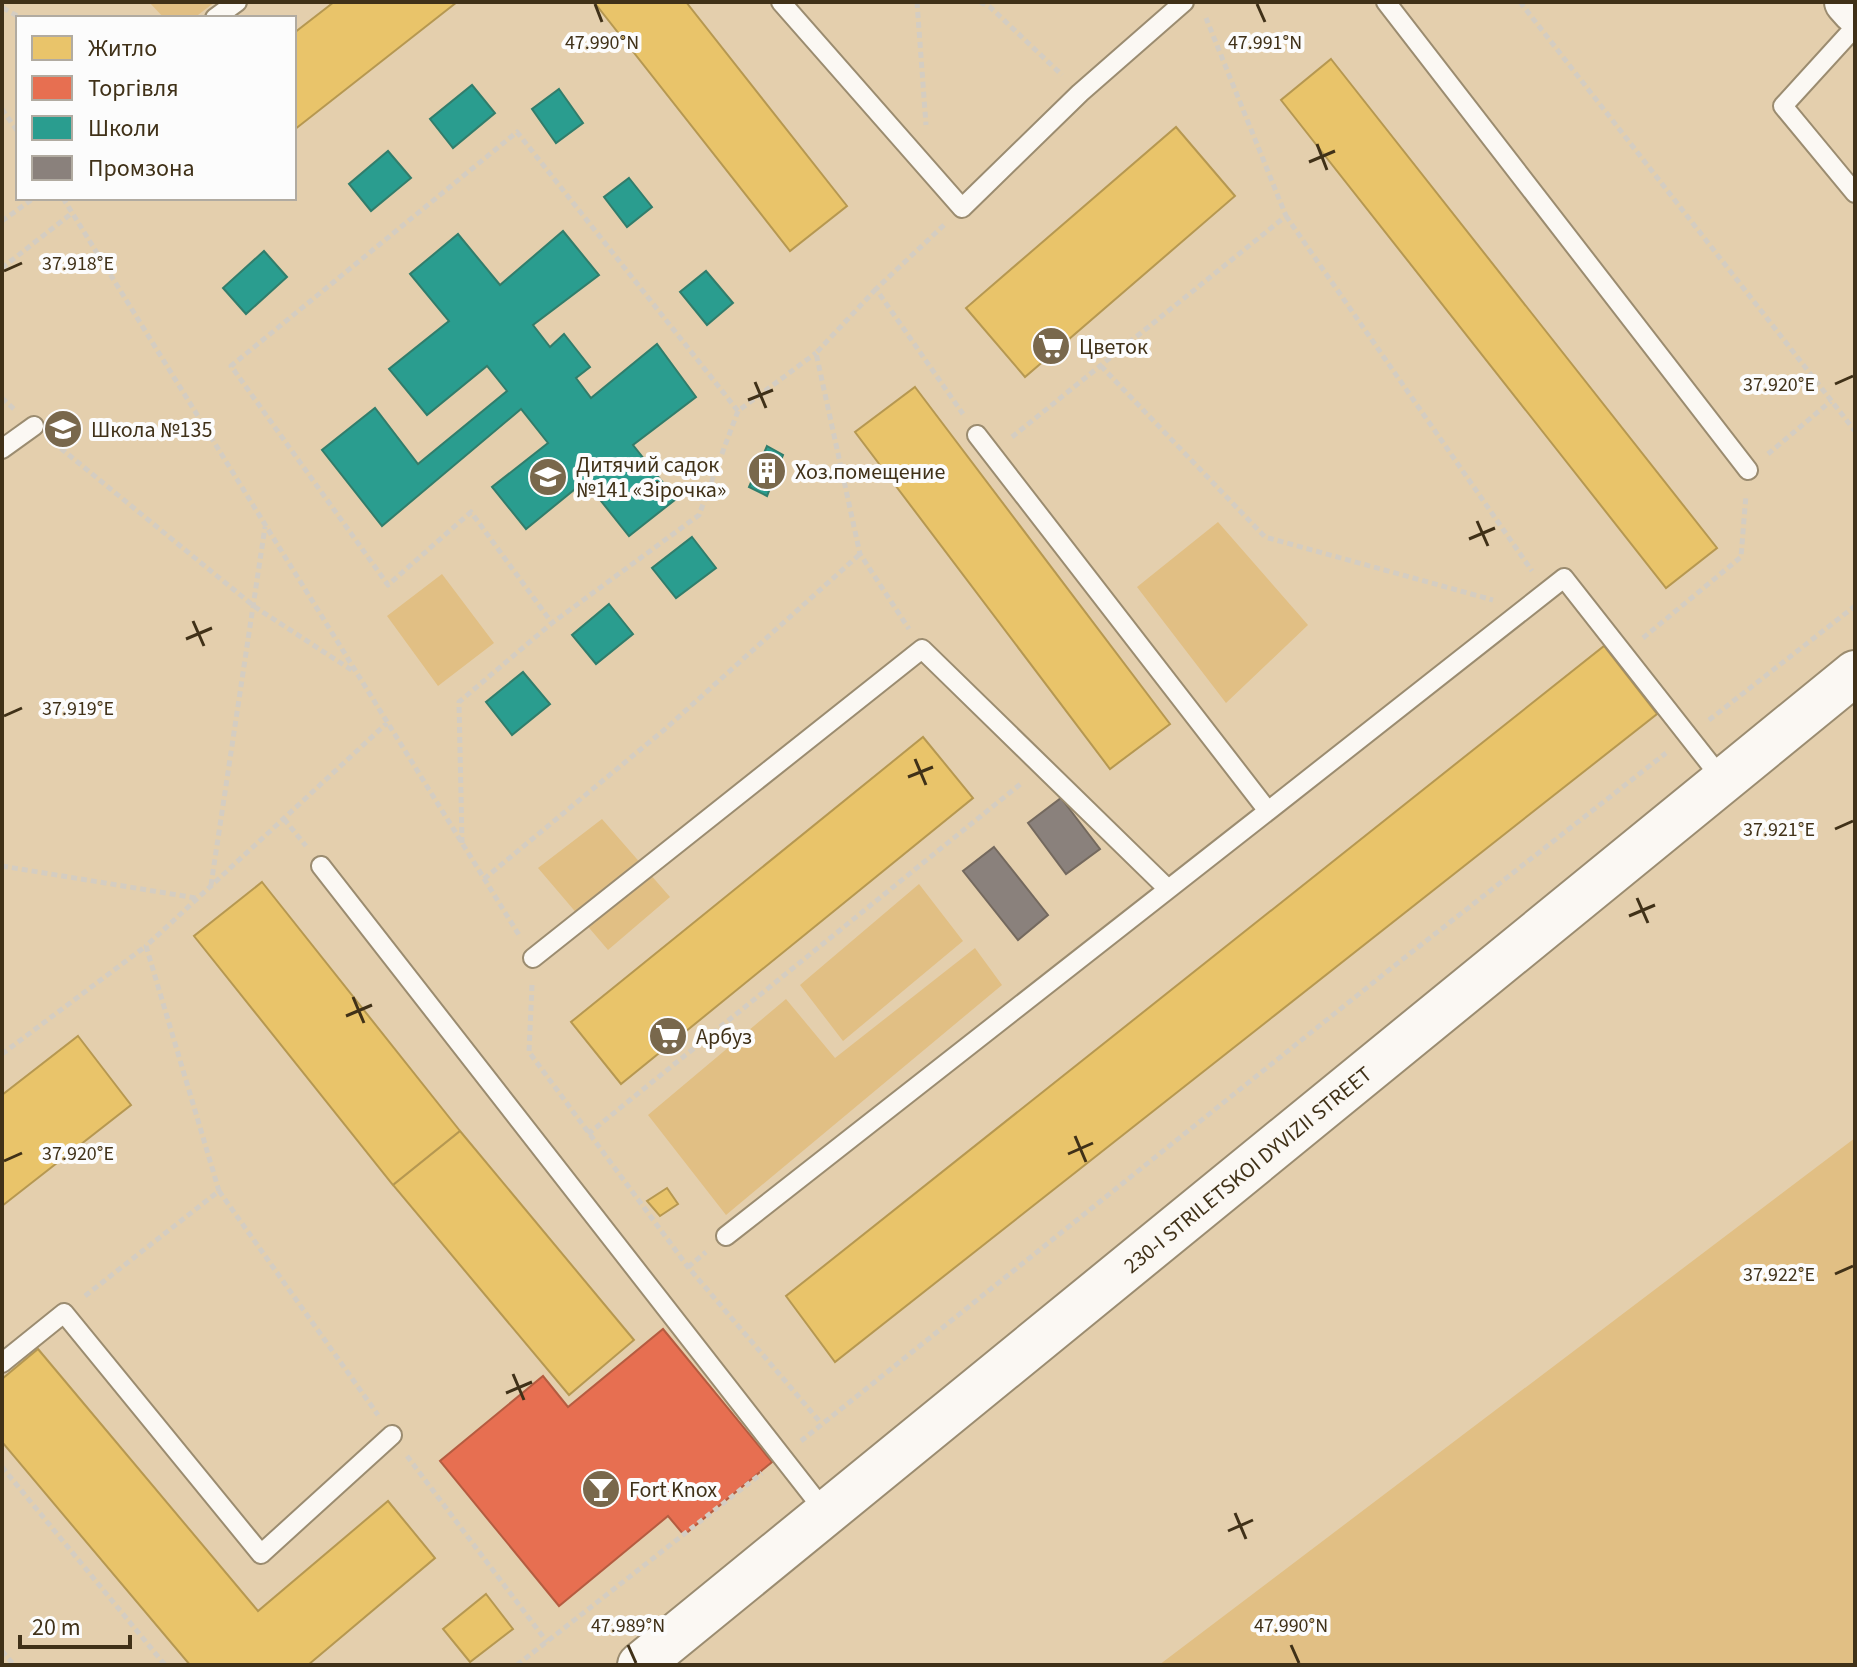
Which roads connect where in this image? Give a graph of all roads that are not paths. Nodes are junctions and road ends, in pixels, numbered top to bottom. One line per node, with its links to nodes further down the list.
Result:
1 (237, 2): 7 (lane)
2 (781, 2): 3 (lane)
3 (1184, 2)
4 (1386, 2): 13 (lane)
5 (1847, 2): 6 (street)
6 (1855, 11)
7 (218, 16)
8 (1855, 27): 9 (lane)
9 (1855, 193)
10 (34, 426): 12 (lane)
11 (977, 435): 16 (lane)
12 (2, 449)
13 (1748, 470)
14 (1855, 673): 15 (street, 230-I STRILETSKOI DYVIZII STREET)
15 (1722, 779): 16 (lane); 23 (street, 230-I STRILETSKOI DYVIZII STREET)
16 (1268, 811): 18 (lane)
17 (321, 866): 23 (lane)
18 (1168, 889): 19 (lane); 20 (lane)
19 (533, 958)
20 (726, 1236)
21 (2, 1363): 22 (lane)
22 (392, 1435)
23 (826, 1513): 24 (street, 230-I STRILETSKOI DYVIZII STREET)
24 (640, 1665)

